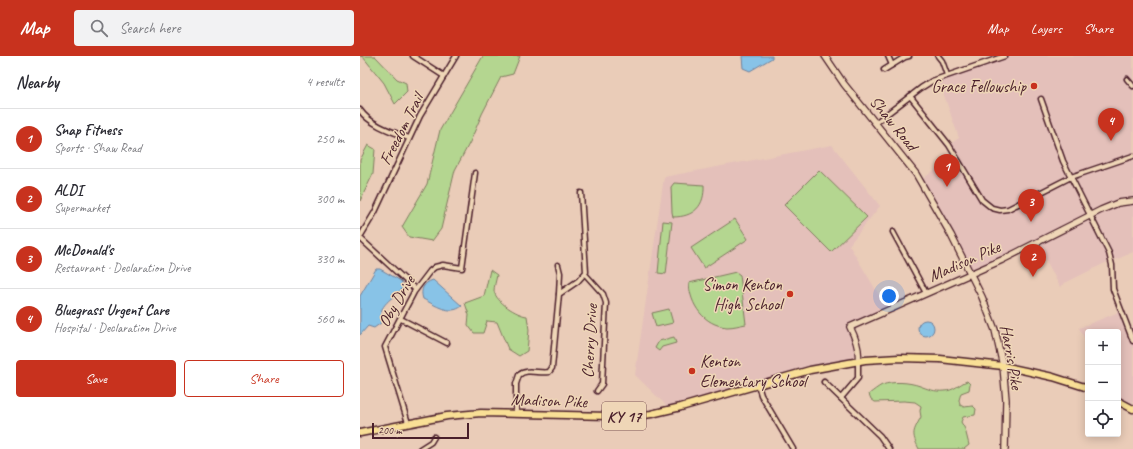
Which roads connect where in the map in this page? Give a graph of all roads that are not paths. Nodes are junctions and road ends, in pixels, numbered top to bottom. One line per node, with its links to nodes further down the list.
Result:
1 (413, 56): 11 (street)
2 (456, 56): 11 (street, Freedom Trail)
3 (825, 56): 17 (main road, Shaw Road)
4 (888, 56): 8 (street)
5 (909, 56): 8 (street)
6 (938, 56): 10 (street)
7 (1005, 56): 10 (street)
8 (892, 65): 9 (street)
9 (884, 70)
10 (947, 75): 14 (street)
11 (444, 76): 18 (street, Freedom Trail)
12 (1127, 79): 13 (street)
13 (1133, 86)
14 (910, 96): 17 (street); 21 (street)
15 (1041, 98): 21 (street)
16 (360, 110): 18 (street)
17 (875, 123): 29 (main road, Shaw Road)
18 (409, 138): 26 (street, Freedom Trail)
19 (1133, 156): 21 (street)
20 (474, 173): 30 (street, Oby Drive)
21 (1071, 177): 24 (street)
22 (581, 193): 28 (street)
23 (1133, 201): 24 (main road, Madison Pike)
24 (1090, 215): 29 (main road, Madison Pike); 34 (street)
25 (893, 232): 31 (street)
26 (360, 237): 30 (street)
27 (558, 265): 32 (street)
28 (585, 274): 32 (street); 41 (street, Cherry Drive)
29 (970, 274): 31 (main road, Madison Pike); 37 (main road, Harris Pike)
30 (415, 289): 33 (street, Oby Drive)
31 (926, 293): 36 (main road, Madison Pike)
32 (559, 294): 45 (street)
33 (401, 319): 35 (street); 46 (street, Oby Drive)
34 (1133, 341)
35 (447, 343)
36 (858, 361): 37 (main road, KY 17); 39 (main road, KY 17); 42 (street)
37 (1003, 366): 40 (main road, KY 17); 52 (main road, Harris Pike)
38 (824, 382): 42 (street)
39 (758, 384): 45 (main road, Madison Pike / KY 17); 50 (street)
40 (1085, 387)
41 (597, 391)
42 (841, 398): 51 (street)
43 (1121, 402): 44 (main road)
44 (1133, 408)
45 (516, 413): 46 (main road, Madison Pike / KY 17)
46 (408, 423): 47 (main road, Madison Pike / KY 17)
47 (360, 433)
48 (434, 437): 49 (street)
49 (420, 449)
50 (793, 449)
51 (889, 449)
52 (1005, 449)

